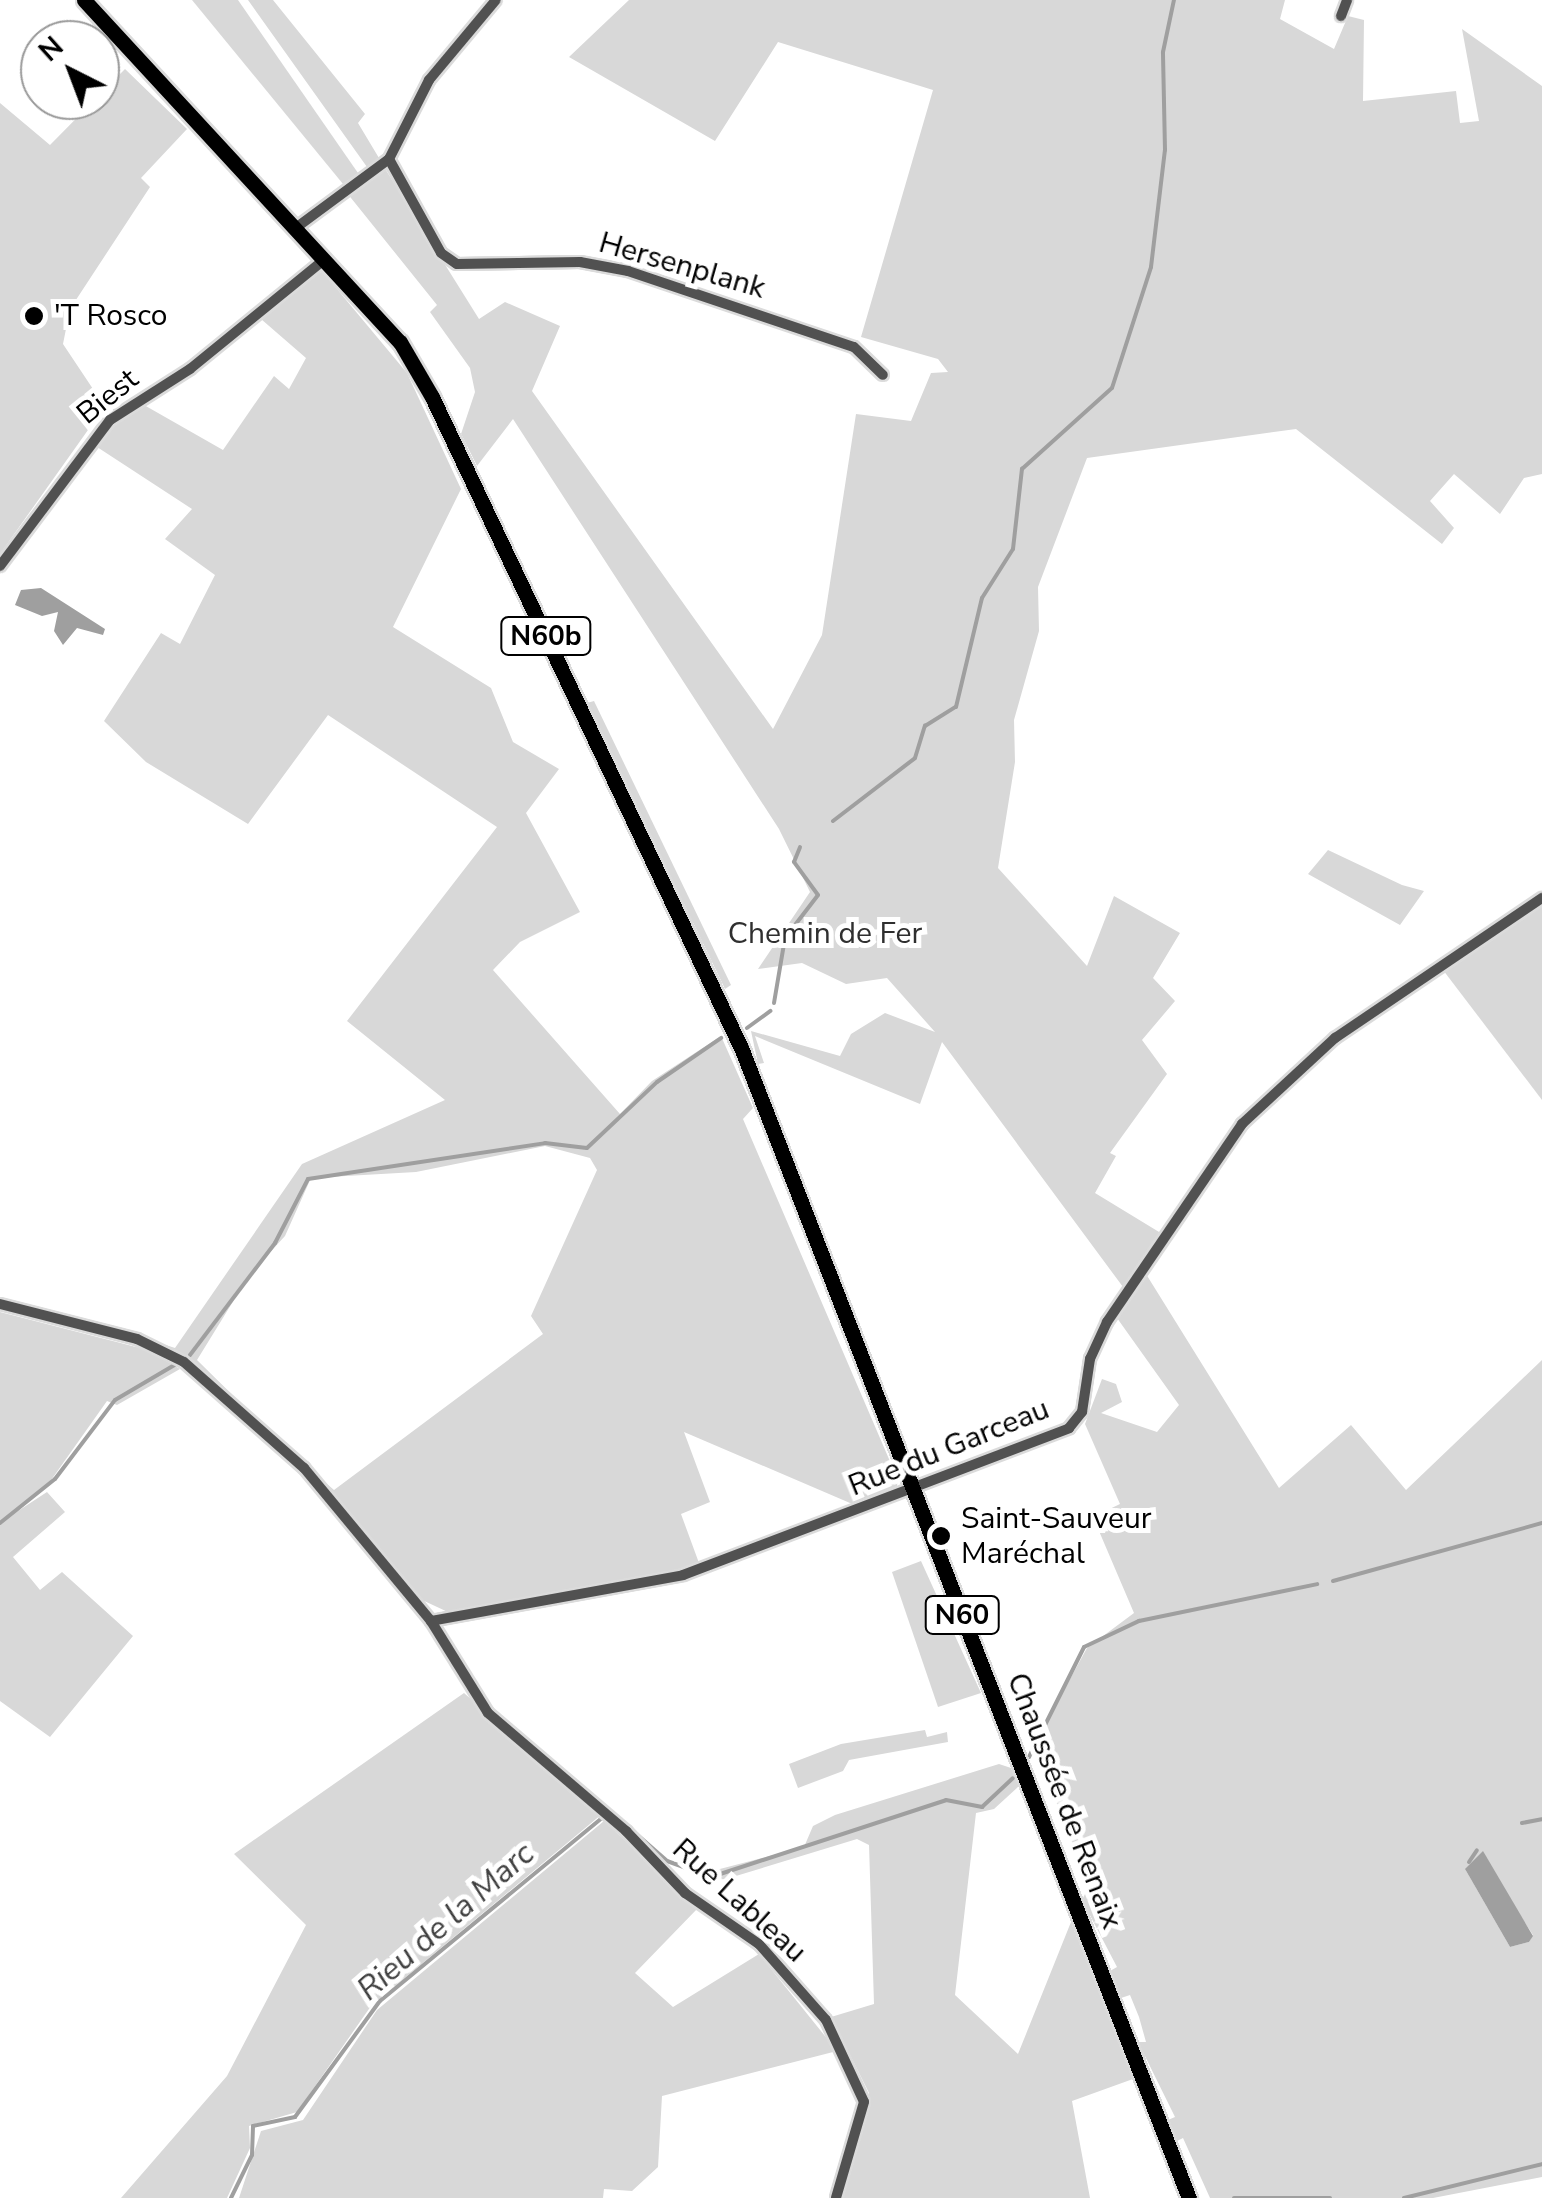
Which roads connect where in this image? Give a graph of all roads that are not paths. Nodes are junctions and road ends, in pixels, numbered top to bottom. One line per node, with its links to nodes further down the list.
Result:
1 (84, 0): 6 (main road, N60b)
2 (496, 0): 5 (street)
3 (1347, 0): 4 (street)
4 (1341, 16)
5 (389, 158): 6 (street); 8 (street, Hersenplank)
6 (297, 227): 7 (main road, N60b)
7 (326, 259): 9 (street, Biest); 11 (main road, N60b)
8 (883, 375)
9 (0, 566)
10 (1542, 898): 13 (street, Rue du Garceau)
11 (734, 1033): 13 (main road, Chaussée de Renaix / N60)
12 (0, 1304): 14 (street)
13 (913, 1490): 14 (street, Rue du Garceau); 16 (main road, Chaussée de Renaix / N60)
14 (432, 1621): 15 (street, Rue Lableau)
15 (836, 2198)
16 (1188, 2198)

